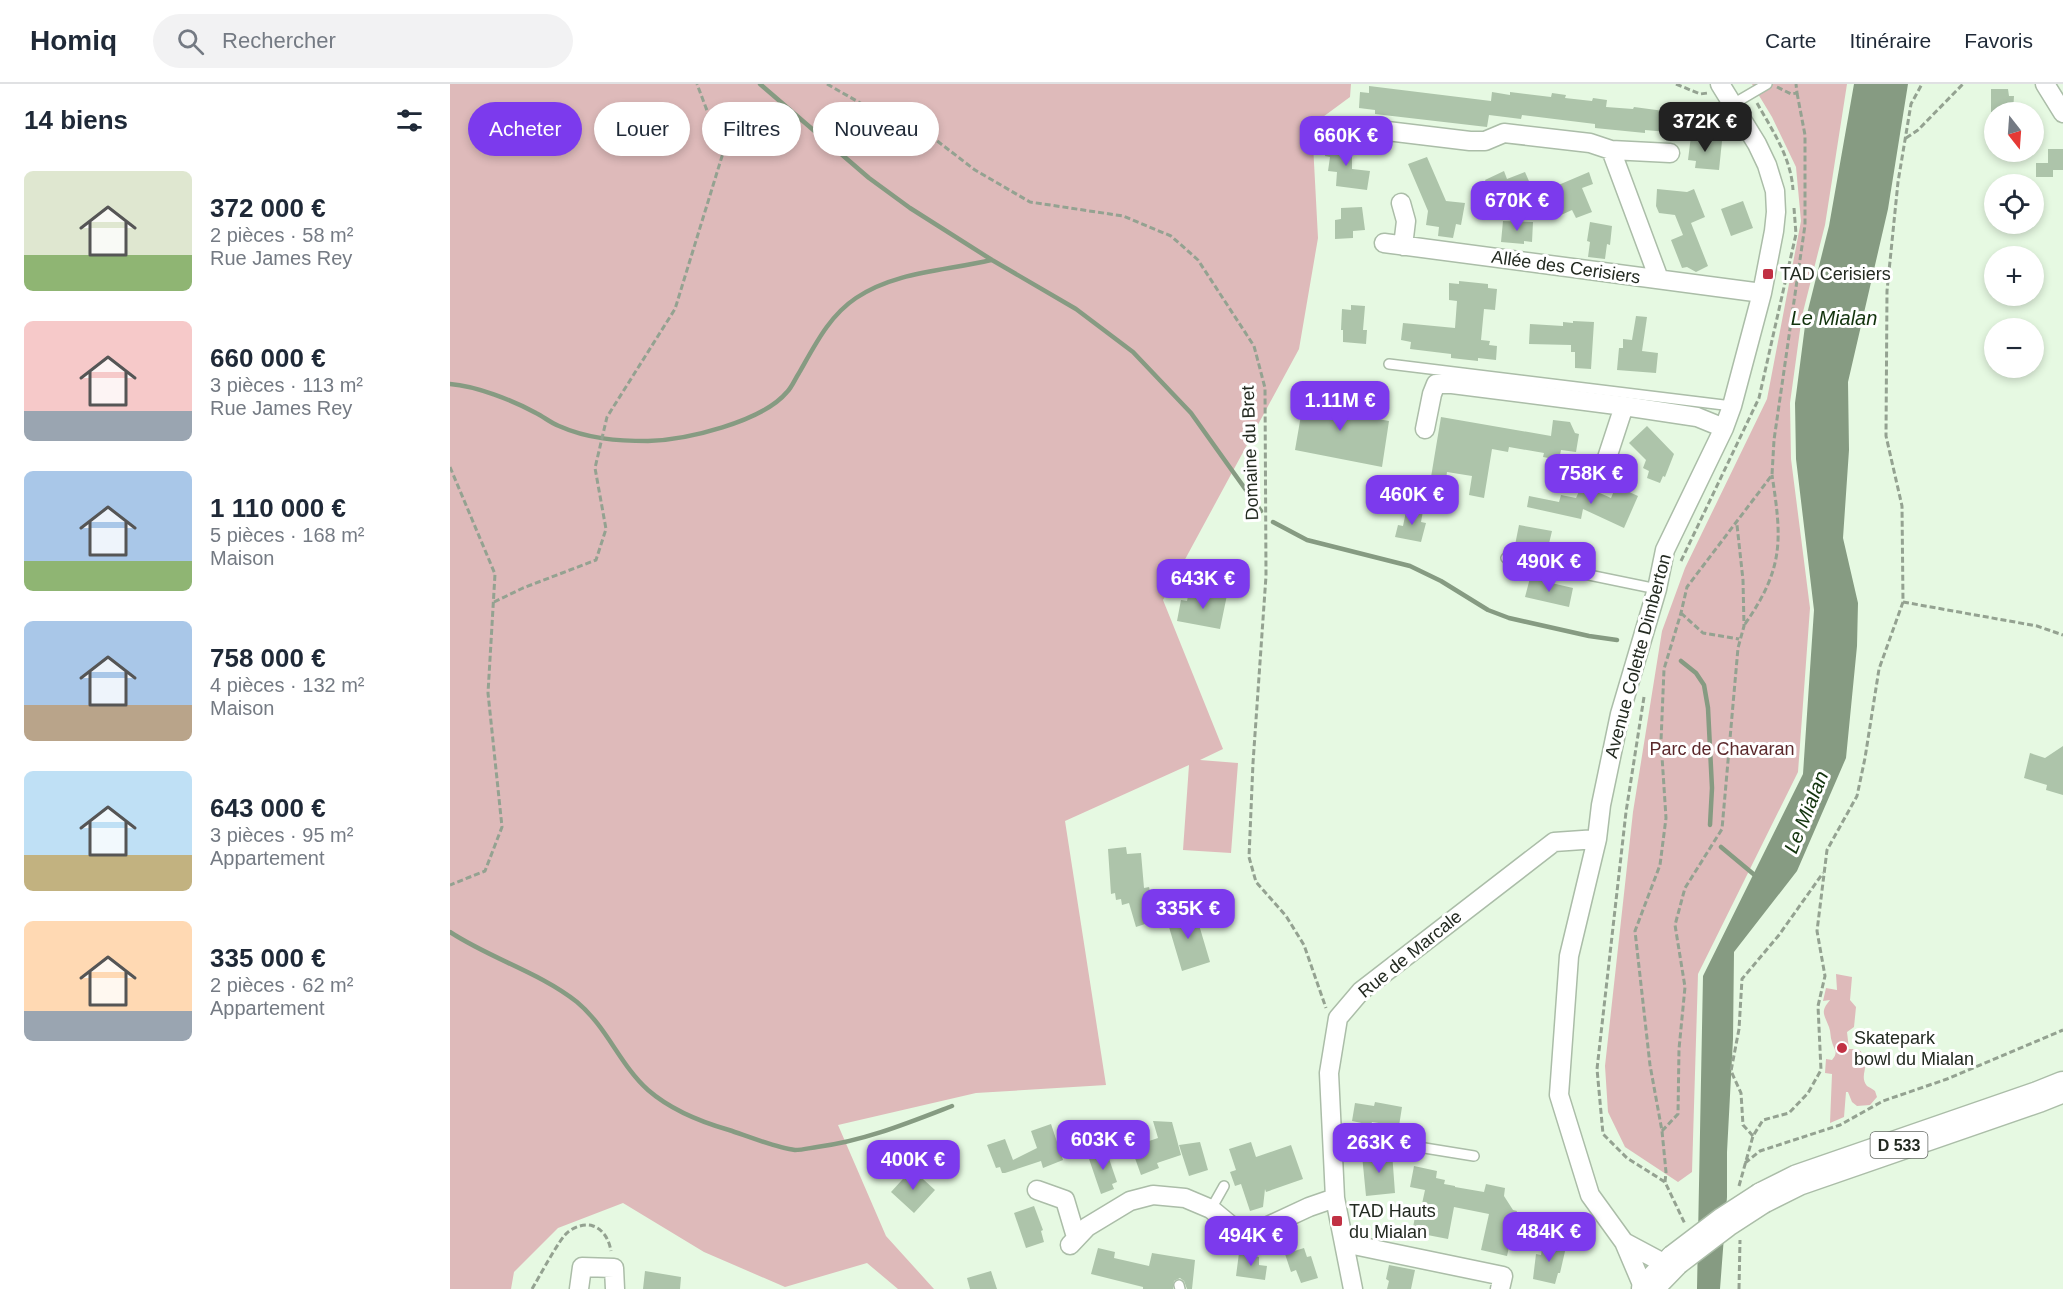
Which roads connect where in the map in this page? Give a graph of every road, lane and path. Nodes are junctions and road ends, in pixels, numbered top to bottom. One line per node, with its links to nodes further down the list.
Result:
1 (697, 84): 34 (path)
2 (827, 84): 44 (path, Domaine du Bret)
3 (1676, 84): 9 (path)
4 (1768, 84): 10 (path); 11 (lane)
5 (1796, 84): 10 (path)
6 (1922, 84): 14 (path)
7 (1963, 84): 14 (path)
8 (2045, 84): 12 (street)
9 (1726, 93): 11 (lane); 21 (street, Avenue Colette Dimberton)
10 (1797, 93): 29 (path)
11 (1751, 94): 32 (path)
12 (2063, 113)
13 (1354, 127): 15 (street)
14 (1905, 139): 35 (path)
15 (1611, 150): 16 (street); 20 (street, Allée des Cerisiers)
16 (1670, 153)
17 (1401, 203): 19 (street)
18 (1384, 243): 19 (street, Allée des Cerisiers)
19 (1402, 246): 20 (street, Allée des Cerisiers)
20 (1659, 279): 21 (street, Allée des Cerisiers)
21 (1762, 293): 24 (street, Avenue Colette Dimberton)
22 (1389, 364): 24 (lane)
23 (1624, 405): 25 (street); 26 (street); 28 (street)
24 (1732, 406): 25 (street, Avenue Colette Dimberton)
25 (1724, 428): 33 (street, Avenue Colette Dimberton)
26 (1425, 429)
27 (450, 467): 34 (path)
28 (1604, 467)
29 (1772, 475): 30 (path); 37 (path)
30 (1736, 524): 36 (path); 37 (path)
31 (1506, 558): 33 (lane)
32 (1679, 564)
33 (1657, 589): 41 (street, Avenue Colette Dimberton)
34 (494, 602): 43 (path)
35 (1903, 602): 38 (path); 42 (path)
36 (1681, 613): 39 (path); 47 (path)
37 (1744, 626): 39 (path)
38 (2063, 634)
39 (1739, 639): 47 (path)
40 (1646, 686): 52 (path)
41 (1597, 839): 44 (street, Rue de Marcale); 60 (street, Avenue Colette Dimberton)
42 (1825, 871): 49 (path); 49 (path)
43 (450, 885)
44 (1338, 1018): 48 (street)
45 (2063, 1030): 51 (path)
46 (2055, 1092): 55 (main road, D 533)
47 (1662, 1131): 52 (path)
48 (1332, 1133): 50 (lane); 56 (street)
49 (1753, 1136): 51 (path)
50 (1474, 1156)
51 (1744, 1163): 55 (path)
52 (1665, 1182): 58 (path)
53 (1224, 1186): 57 (lane)
54 (1037, 1190): 57 (street)
55 (1750, 1194): 62 (main road, D 533, bridge)
56 (1335, 1198): 57 (street); 61 (street)
57 (1211, 1209)
58 (1685, 1226)
59 (1740, 1236): 70 (path)
60 (1624, 1242): 62 (street, Avenue Colette Dimberton); 69 (street, Avenue Colette Dimberton)
61 (1344, 1243): 67 (street); 68 (street)
62 (1672, 1263): 69 (main road, D 533)
63 (614, 1268): 64 (path); 65 (street); 66 (street)
64 (532, 1289)
65 (579, 1289)
66 (615, 1289)
67 (1353, 1289)
68 (1500, 1289)
69 (1646, 1289)
70 (1739, 1289)

